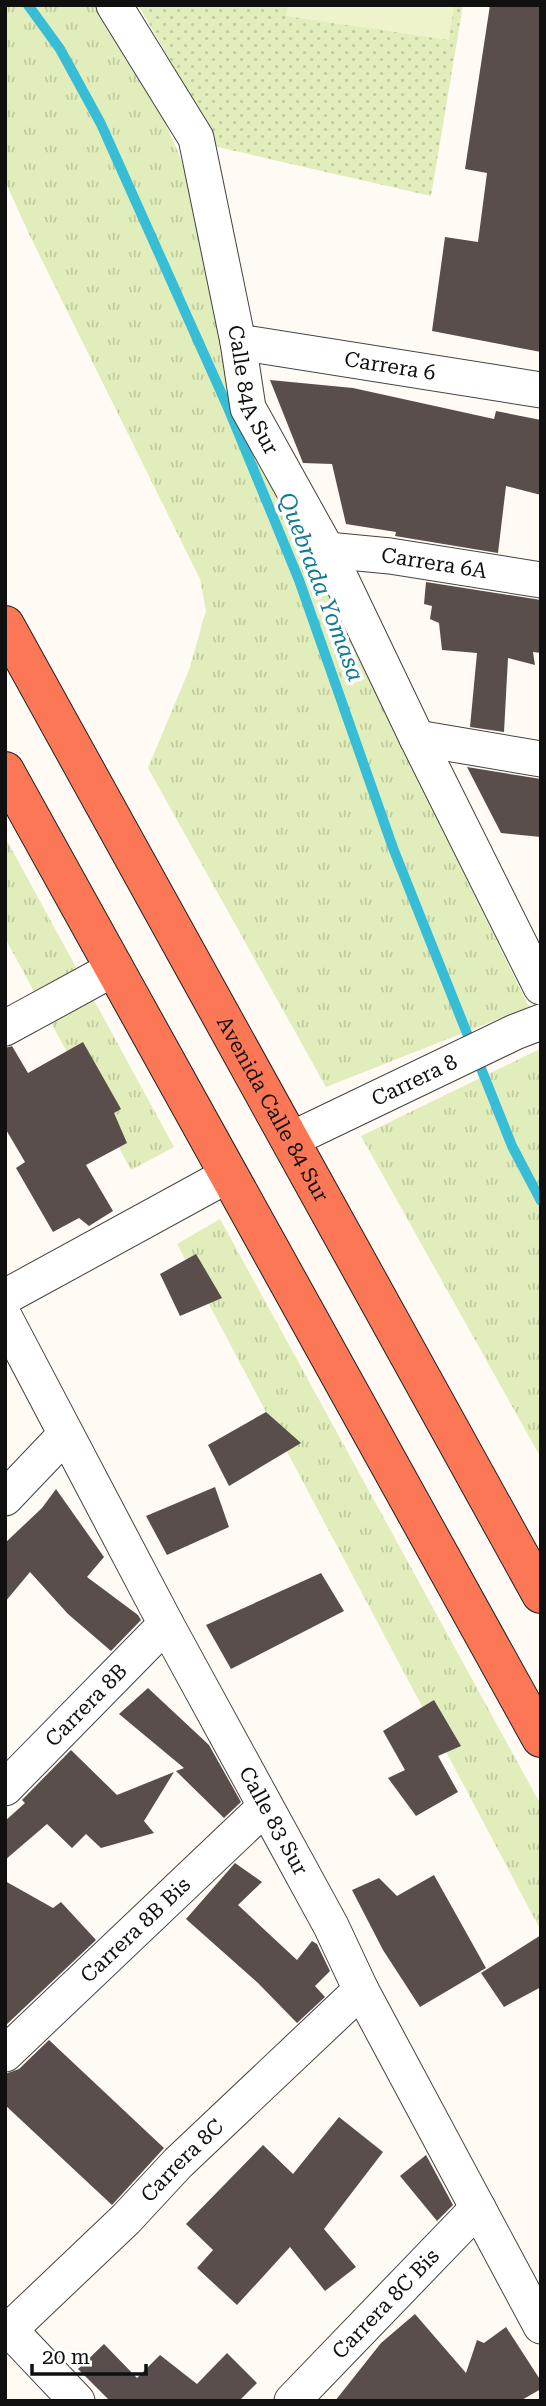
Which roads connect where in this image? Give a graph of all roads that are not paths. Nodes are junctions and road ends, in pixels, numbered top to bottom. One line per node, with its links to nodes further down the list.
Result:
1 (114, 5): 2 (street, Calle 84A Sur)
2 (239, 342): 3 (street, Carrera 6); 4 (street, Calle 84A Sur)
3 (541, 390)
4 (327, 550): 5 (street, Carrera 6A); 7 (street, Calle 84A Sur)
5 (541, 580)
6 (5, 625): 15 (highway, Avenida Calle 84 Sur)
7 (417, 738): 8 (street); 12 (street, Calle 84A Sur)
8 (541, 759)
9 (5, 771): 10 (highway)
10 (15, 810): 11 (highway)
11 (115, 968): 14 (street); 16 (highway)
12 (541, 987)
13 (528, 1027): 15 (street, Carrera 8)
14 (5, 1028)
15 (290, 1140): 21 (highway, Avenida Calle 84 Sur)
16 (228, 1175): 17 (street); 23 (highway)
17 (5, 1297)
18 (5, 1318): 19 (street, Calle 83 Sur)
19 (65, 1435): 20 (street); 22 (street, Calle 83 Sur)
20 (5, 1497)
21 (541, 1594)
22 (166, 1624): 24 (street, Carrera 8B); 25 (street, Calle 83 Sur)
23 (541, 1738)
24 (5, 1788)
25 (265, 1807): 26 (street, Calle 83 Sur); 27 (street, Carrera 8B Bis)
26 (361, 1990): 28 (street, Calle 83 Sur); 30 (street, Carrera 8C)
27 (5, 2054)
28 (478, 2208): 29 (street, Calle 83 Sur); 32 (street, Carrera 8C Bis)
29 (541, 2326)
30 (7, 2329): 31 (street)
31 (77, 2401)
32 (292, 2401)

